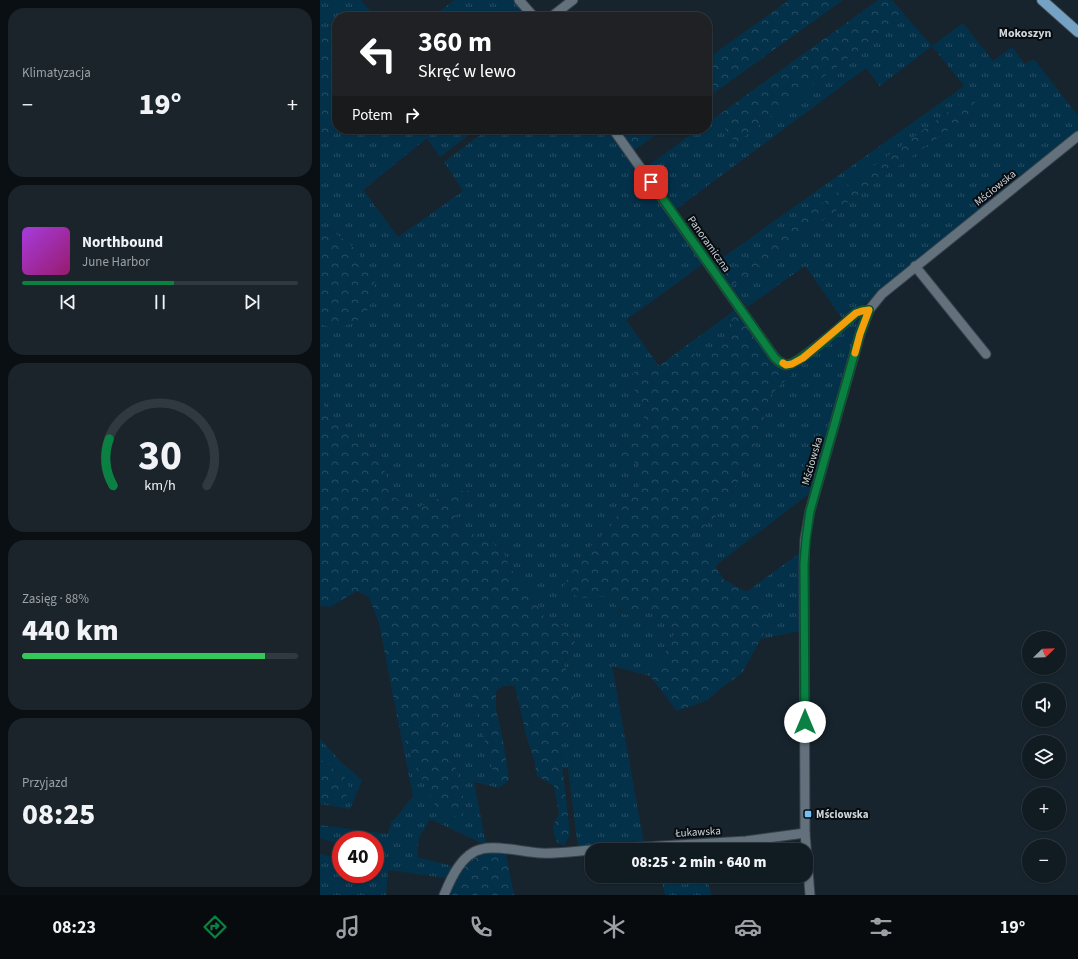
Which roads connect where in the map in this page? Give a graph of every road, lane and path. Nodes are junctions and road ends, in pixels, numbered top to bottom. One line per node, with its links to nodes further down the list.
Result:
1 (519, 0): 4 (street)
2 (573, 0): 5 (street)
3 (1042, 0): 6 (main road)
4 (530, 12)
5 (557, 12)
6 (1077, 28)
7 (617, 134): 10 (street, Panoramiczna)
8 (1078, 136): 9 (street, Mściowska)
9 (915, 266): 10 (street, Mściowska); 11 (street)
10 (869, 310): 12 (street, Mściowska)
11 (986, 354)
12 (805, 833): 13 (street, Łukawska); 16 (street, Mściowska)
13 (712, 843)
14 (585, 850): 15 (street, Łukawska)
15 (444, 895)
16 (810, 895)

